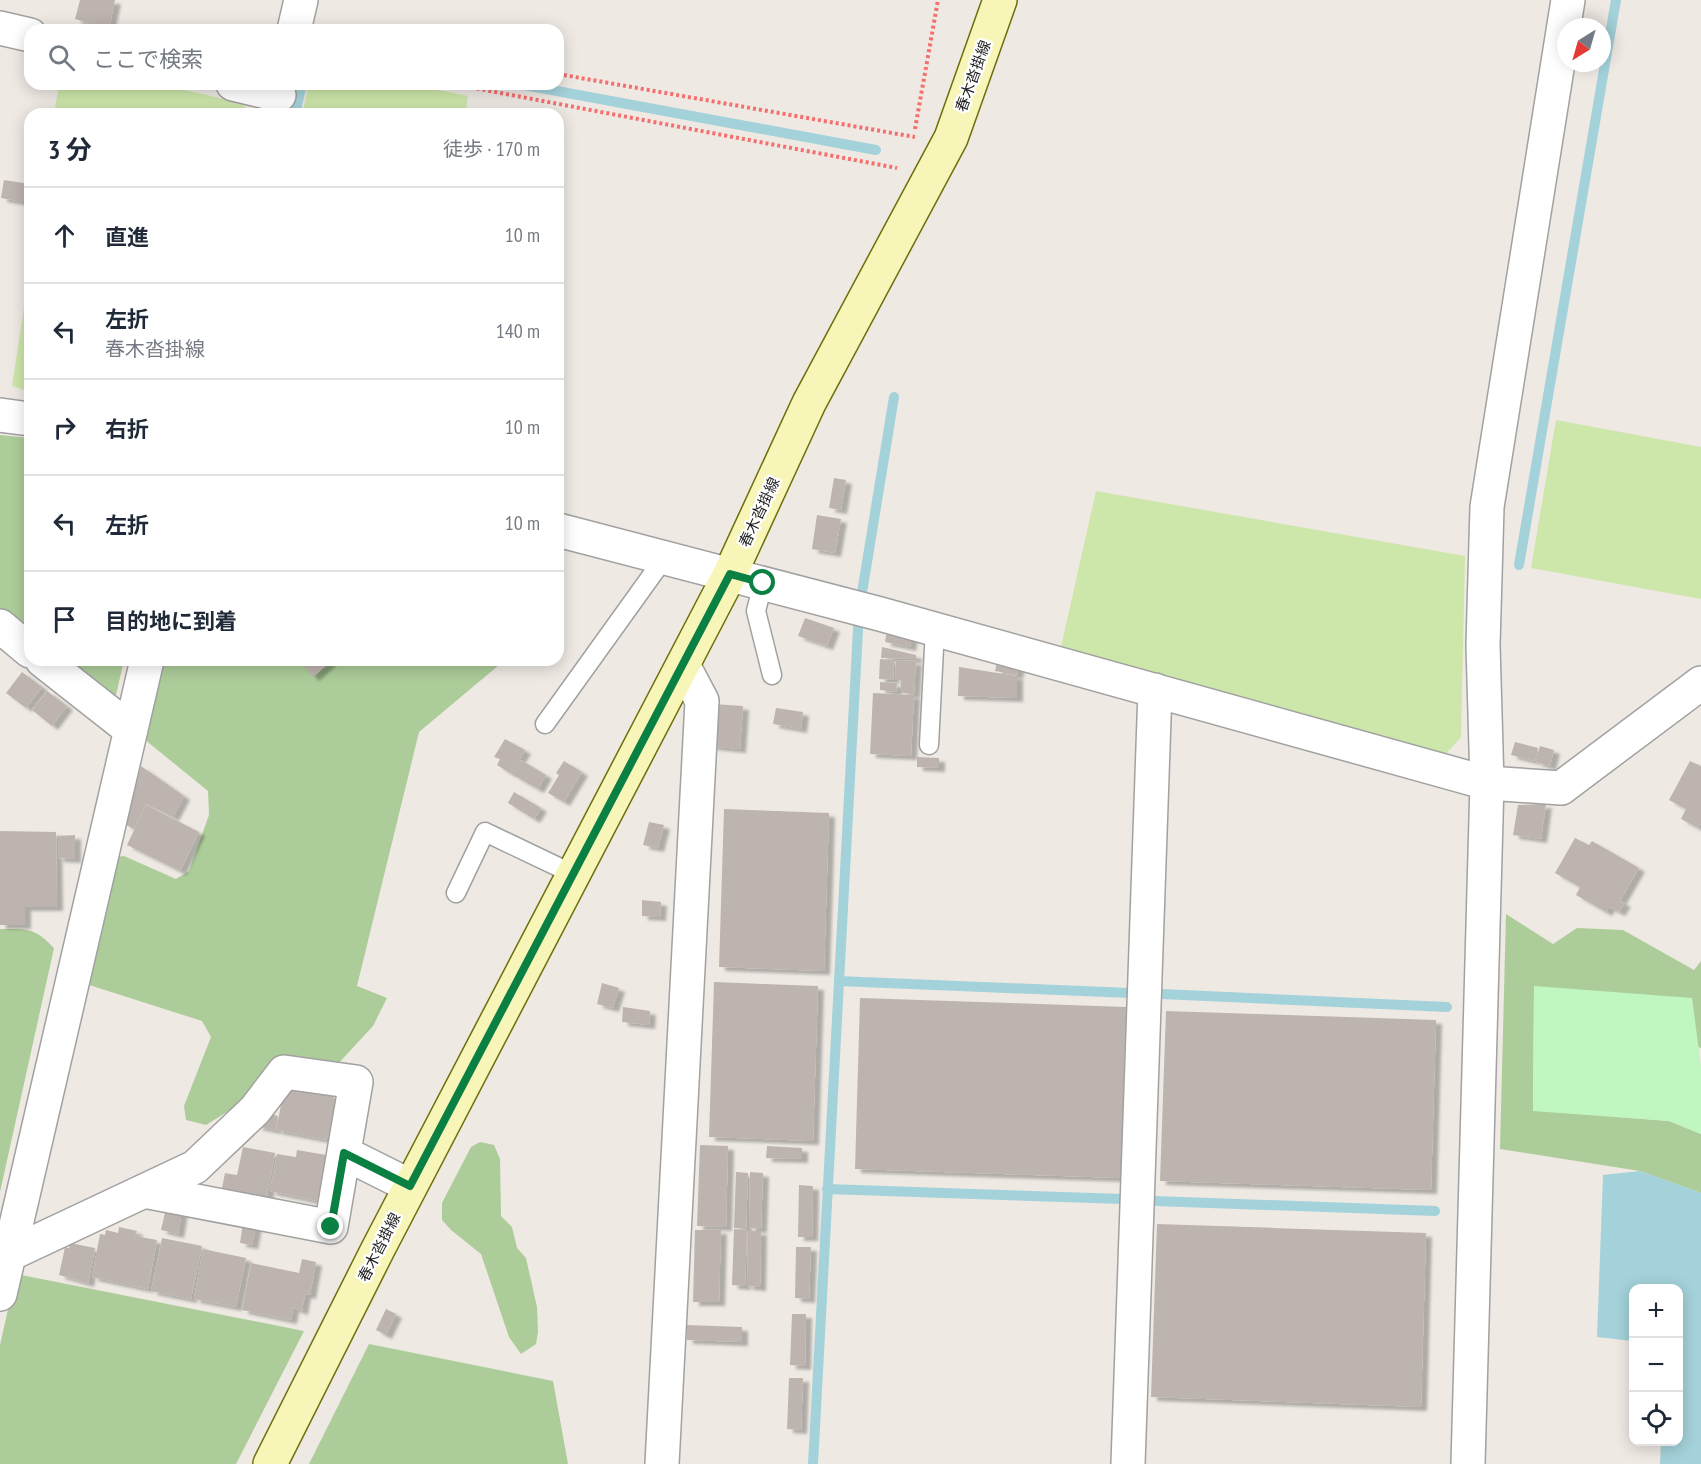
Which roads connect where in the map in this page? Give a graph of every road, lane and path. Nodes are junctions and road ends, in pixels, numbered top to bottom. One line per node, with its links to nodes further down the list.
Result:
1 (301, 0): 5 (street)
2 (938, 0): 12 (path)
3 (1000, 0): 13 (main road, 春木沓掛線)
4 (1568, 0): 33 (street)
5 (295, 24)
6 (0, 28): 7 (street)
7 (24, 34)
8 (564, 75): 12 (path)
9 (252, 90): 11 (street)
10 (484, 90): 14 (path)
11 (278, 98)
12 (914, 137): 13 (path)
13 (948, 143): 14 (main road, 春木沓掛線)
14 (932, 173): 19 (main road, 春木沓掛線)
15 (0, 415): 16 (street)
16 (24, 418)
17 (564, 532): 18 (street)
18 (665, 557): 19 (street); 30 (lane)
19 (730, 574): 20 (street); 24 (main road, 春木沓掛線)
20 (763, 583): 22 (street); 27 (lane)
21 (0, 626): 23 (street)
22 (935, 629): 29 (street); 32 (lane)
23 (24, 646)
24 (683, 665): 34 (main road, 春木沓掛線); 42 (street)
25 (50, 666): 31 (street)
26 (146, 666): 31 (street)
27 (772, 675)
28 (1701, 683): 33 (street)
29 (1155, 690): 33 (street); 43 (street)
30 (544, 724)
31 (130, 730): 39 (street)
32 (929, 745)
33 (1487, 783): 44 (street)
34 (573, 874): 35 (lane); 37 (main road, 春木沓掛線)
35 (456, 893)
36 (344, 1153): 37 (street); 38 (street); 38 (street)
37 (410, 1186): 41 (main road, 春木沓掛線)
38 (144, 1191): 39 (street)
39 (8, 1256): 40 (street)
40 (0, 1294)
41 (270, 1464)
42 (662, 1464)
43 (1128, 1464)
44 (1468, 1464)

